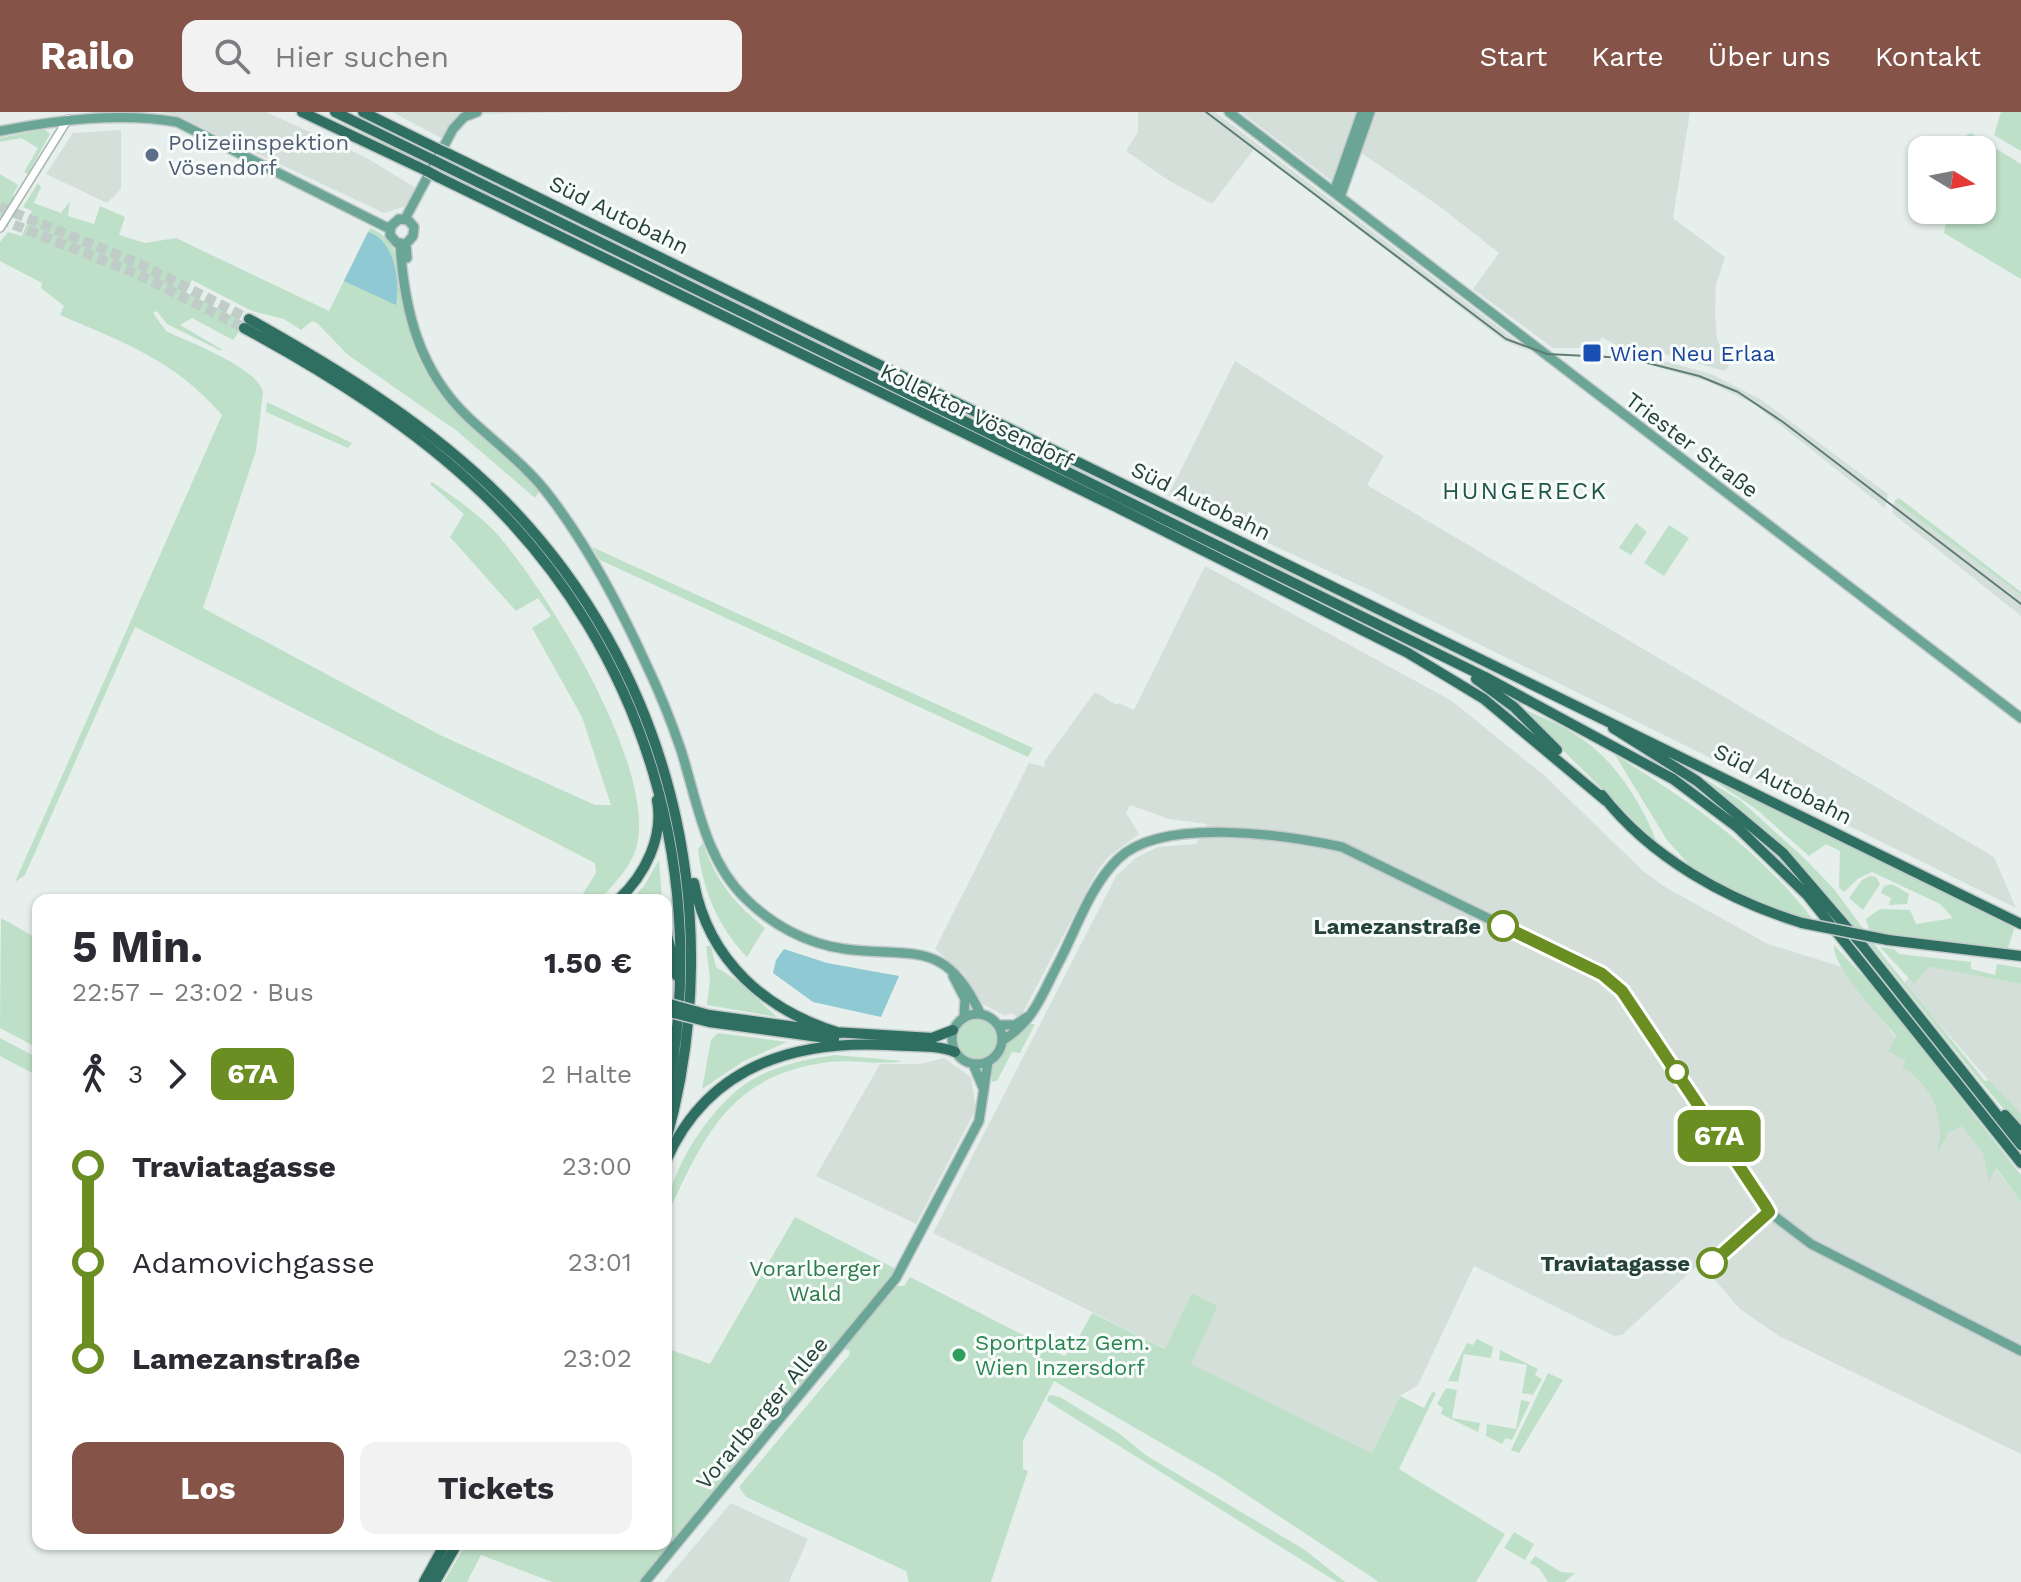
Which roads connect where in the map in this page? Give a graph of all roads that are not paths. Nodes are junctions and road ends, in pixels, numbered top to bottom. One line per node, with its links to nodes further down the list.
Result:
1 (302, 112): 20 (highway, Kollektor Vösendorf)
2 (335, 112): 16 (highway, Süd Autobahn)
3 (363, 112): 18 (highway, Süd Autobahn)
4 (477, 112): 12 (main road)
5 (1229, 112): 9 (main road, Triester Straße)
6 (1362, 112): 11 (main road)
7 (1370, 112): 11 (main road)
8 (68, 116): 10 (main road); 13 (main road); 14 (street)
9 (1244, 118): 11 (main road, Triester Straße)
10 (0, 131)
11 (1337, 195): 17 (main road, Triester Straße)
12 (408, 221): 13 (main road); 15 (main road)
13 (392, 226): 15 (main road)
14 (0, 228)
15 (403, 244): 26 (main road)
16 (1438, 653): 20 (highway); 49 (highway)
17 (2021, 718)
18 (1605, 722): 23 (highway, Süd Autobahn); 40 (highway)
19 (652, 766): 21 (highway); 22 (highway); 27 (highway)
20 (1606, 801): 24 (highway, bridge)
21 (684, 844): 36 (highway); 45 (highway)
22 (623, 894)
23 (2021, 924)
24 (2021, 956)
25 (672, 959): 27 (highway)
26 (950, 970): 30 (main road); 32 (main road)
27 (681, 1000): 41 (highway)
28 (672, 1005): 33 (highway, bridge)
29 (672, 1012): 33 (highway, bridge)
30 (980, 1013): 32 (main road); 34 (main road)
31 (1033, 1013): 34 (main road); 37 (main road); 50 (main road)
32 (964, 1017): 35 (main road)
33 (709, 1018): 36 (highway); 38 (highway)
34 (998, 1025): 37 (main road)
35 (953, 1030): 36 (highway); 39 (main road)
36 (840, 1033)
37 (1002, 1041): 42 (main road)
38 (868, 1044): 39 (highway); 48 (highway)
39 (955, 1052): 43 (main road)
40 (1952, 1058): 46 (highway); 47 (highway)
41 (672, 1060)
42 (988, 1062): 43 (main road); 44 (main road, Vorarlberger Allee)
43 (973, 1064): 44 (main road)
44 (984, 1092): 51 (main road, Vorarlberger Allee)
45 (672, 1116)
46 (2021, 1133)
47 (2021, 1145)
48 (672, 1152)
49 (2021, 1163)
50 (2021, 1351)
51 (672, 1549)
52 (442, 1550): 55 (highway)
53 (454, 1550): 56 (highway)
54 (671, 1550): 57 (main road, Vorarlberger Allee)
55 (424, 1582)
56 (435, 1582)
57 (645, 1582)

